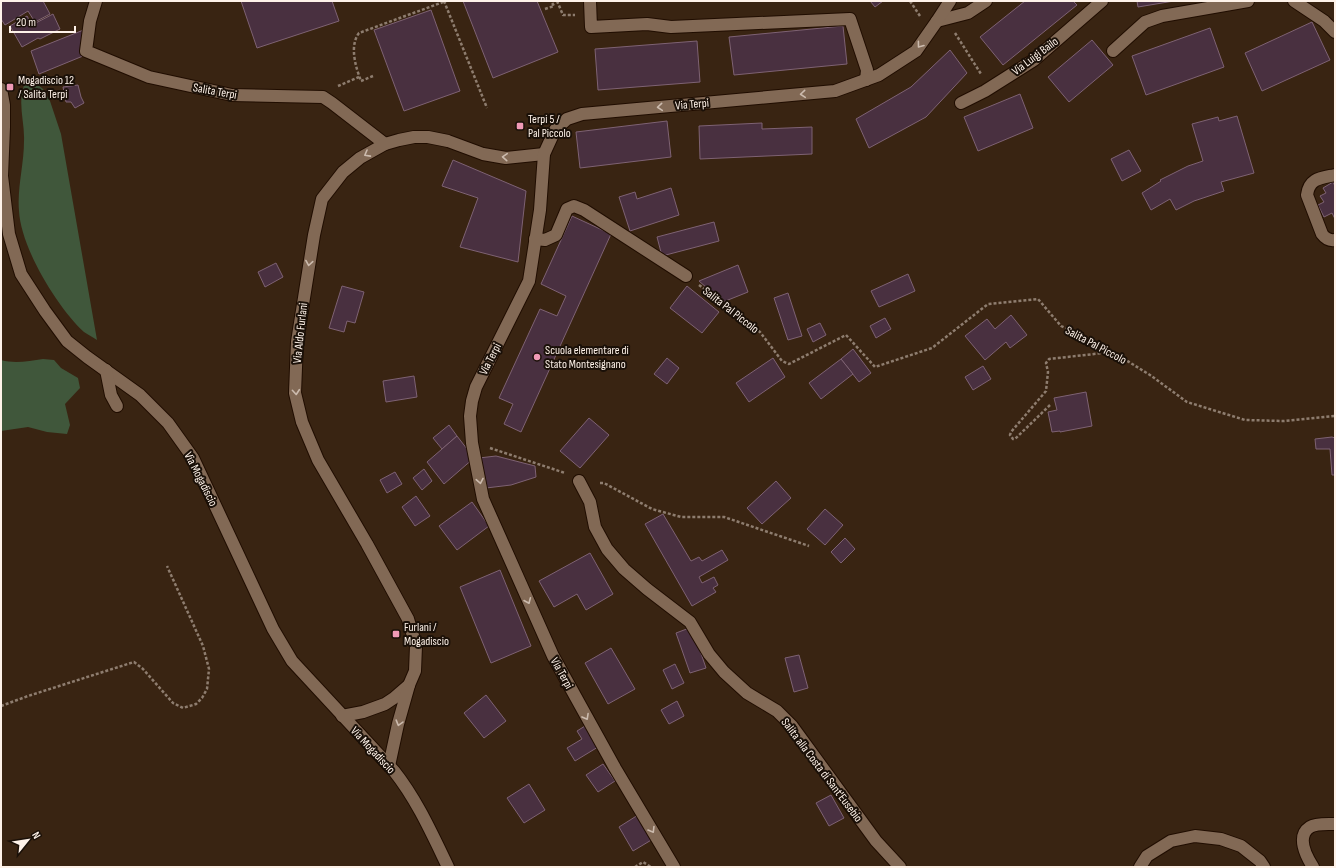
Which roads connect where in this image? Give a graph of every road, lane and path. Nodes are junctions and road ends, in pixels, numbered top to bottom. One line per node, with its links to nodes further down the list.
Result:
1 (96, 1): 22 (street, Salita Terpi)
2 (445, 1): 16 (path); 21 (path)
3 (551, 1): 11 (path)
4 (557, 1): 12 (path)
5 (590, 1): 12 (street)
6 (950, 1): 13 (street, Via Terpi)
7 (986, 1): 13 (street)
8 (1102, 1): 18 (street, Via Luigi Bailo)
9 (1248, 1): 15 (street)
10 (1294, 1): 14 (street)
11 (545, 9)
12 (590, 14): 17 (street)
13 (942, 20): 17 (street, Via Terpi, one-way to 17); 18 (path)
14 (1335, 32)
15 (1113, 51)
16 (373, 76)
17 (866, 80): 23 (street, Via Terpi, one-way to 23)
18 (990, 88): 20 (street, Via Luigi Bailo)
19 (1, 89): 29 (street, Via Mogadiscio)
20 (961, 103)
21 (487, 108)
22 (385, 144): 23 (street, Via Aldo Furlani, one-way to 22); 37 (street, Via Aldo Furlani, one-way to 37)
23 (544, 154): 25 (street, Via Terpi)
24 (1335, 175): 26 (street)
25 (535, 239): 27 (street); 45 (street, Via Terpi, one-way to 45)
26 (1335, 240)
27 (686, 276): 28 (path, Salita Pal Piccolo)
28 (1108, 350): 30 (path); 32 (path, Salita Pal Piccolo)
29 (106, 370): 31 (street); 39 (street, Via Mogadiscio)
30 (1050, 405)
31 (117, 406)
32 (1335, 416)
33 (509, 455): 34 (path)
34 (579, 481): 35 (path); 46 (street, Salita alla Costa di Sant'Eusebio)
35 (809, 546)
36 (167, 566): 38 (path)
37 (409, 685): 39 (street); 40 (street, Via Aldo Furlani, one-way to 40)
38 (1, 706)
39 (342, 716): 40 (street, Via Mogadiscio)
40 (389, 766): 42 (street, Via Mogadiscio)
41 (1335, 824): 49 (street)
42 (448, 867)
43 (635, 867): 44 (path)
44 (651, 867)
45 (674, 867)
46 (900, 867)
47 (1140, 867): 48 (street)
48 (1264, 867)
49 (1313, 867)

